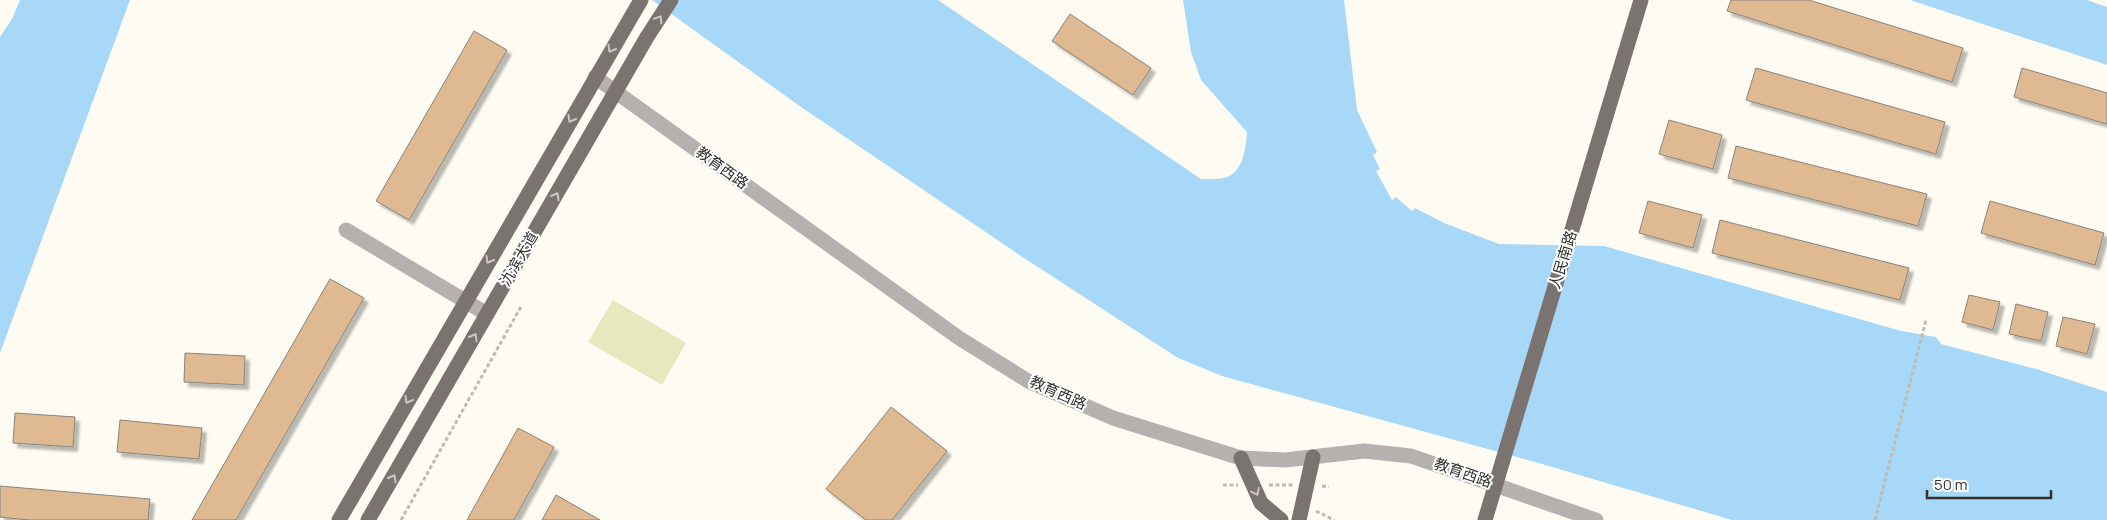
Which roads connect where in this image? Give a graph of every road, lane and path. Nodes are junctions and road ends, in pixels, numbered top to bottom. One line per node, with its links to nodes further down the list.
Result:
1 (641, 0): 4 (main road, 氿滨大道, one-way to 4)
2 (671, 0): 5 (main road, 氿滨大道, one-way to 2)
3 (1641, 0): 22 (main road, 人民南路, bridge)
4 (595, 77): 5 (street, 教育西路); 7 (main road, 氿滨大道, one-way to 7)
5 (617, 92): 9 (main road, 氿滨大道, one-way to 5); 12 (street, 教育西路)
6 (346, 230): 7 (street)
7 (466, 301): 9 (street); 17 (main road, 氿滨大道, one-way to 17)
8 (522, 305): 19 (path)
9 (487, 314): 18 (main road, 氿滨大道, one-way to 9)
10 (1926, 320): 24 (path)
11 (1313, 457): 12 (street, 教育西路); 15 (main road); 23 (street, 教育西路)
12 (1241, 458): 14 (main road)
13 (1224, 485): 14 (path)
14 (1254, 485): 15 (path); 20 (main road, one-way to 20)
15 (1306, 485): 16 (path); 21 (main road)
16 (1329, 486)
17 (339, 520)
18 (368, 520)
19 (401, 520)
20 (1281, 520)
21 (1299, 520)
22 (1486, 520)
23 (1596, 520)
24 (1875, 520)

